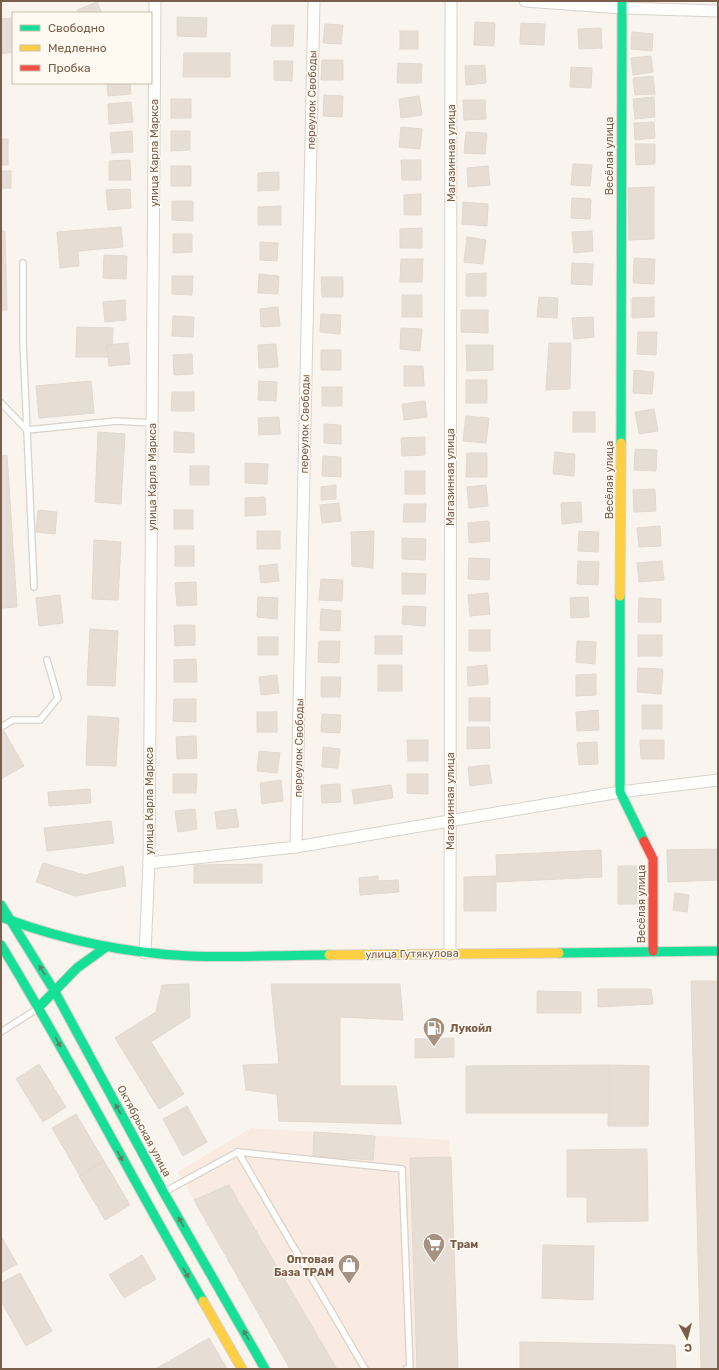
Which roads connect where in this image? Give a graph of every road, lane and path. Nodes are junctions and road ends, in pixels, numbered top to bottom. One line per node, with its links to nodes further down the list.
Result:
1 (155, 1): 9 (street, улица Карла Маркса)
2 (314, 1): 17 (street, переулок Свободы)
3 (451, 1): 16 (street, Магазинная улица)
4 (524, 1): 5 (street)
5 (622, 4): 6 (street); 15 (main road, Весёлая улица)
6 (718, 11)
7 (23, 263): 10 (lane)
8 (1, 403): 10 (lane)
9 (152, 423): 10 (lane); 18 (street, улица Карла Маркса)
10 (27, 430): 11 (lane)
11 (34, 587)
12 (47, 660): 13 (lane)
13 (1, 727)
14 (718, 780): 15 (street)
15 (620, 792): 16 (street); 24 (main road, Весёлая улица)
16 (450, 821): 17 (street); 27 (street, Магазинная улица)
17 (296, 847): 18 (street)
18 (149, 863): 26 (street, улица Карла Маркса)
19 (1, 905): 21 (main road, Октябрьская улица)
20 (1, 916): 21 (main road, улица Гутякулова)
21 (12, 921): 23 (main road, улица Гутякулова); 28 (main road, Октябрьская улица, one-way to 21)
22 (1, 945): 29 (main road)
23 (106, 947): 26 (main road, улица Гутякулова); 28 (main road)
24 (653, 951): 25 (main road, улица Гутякулова); 27 (main road, улица Гутякулова)
25 (718, 951)
26 (145, 953): 27 (main road, улица Гутякулова)
27 (450, 954)
28 (55, 992): 29 (main road); 32 (main road, Октябрьская улица, one-way to 28)
29 (39, 1007): 30 (lane); 33 (main road, one-way to 33)
30 (1, 1032)
31 (238, 1152): 32 (lane); 35 (lane); 36 (lane)
32 (164, 1193): 34 (main road, Октябрьская улица, one-way to 32)
33 (242, 1369)
34 (265, 1369)
35 (365, 1369)
36 (406, 1369)

